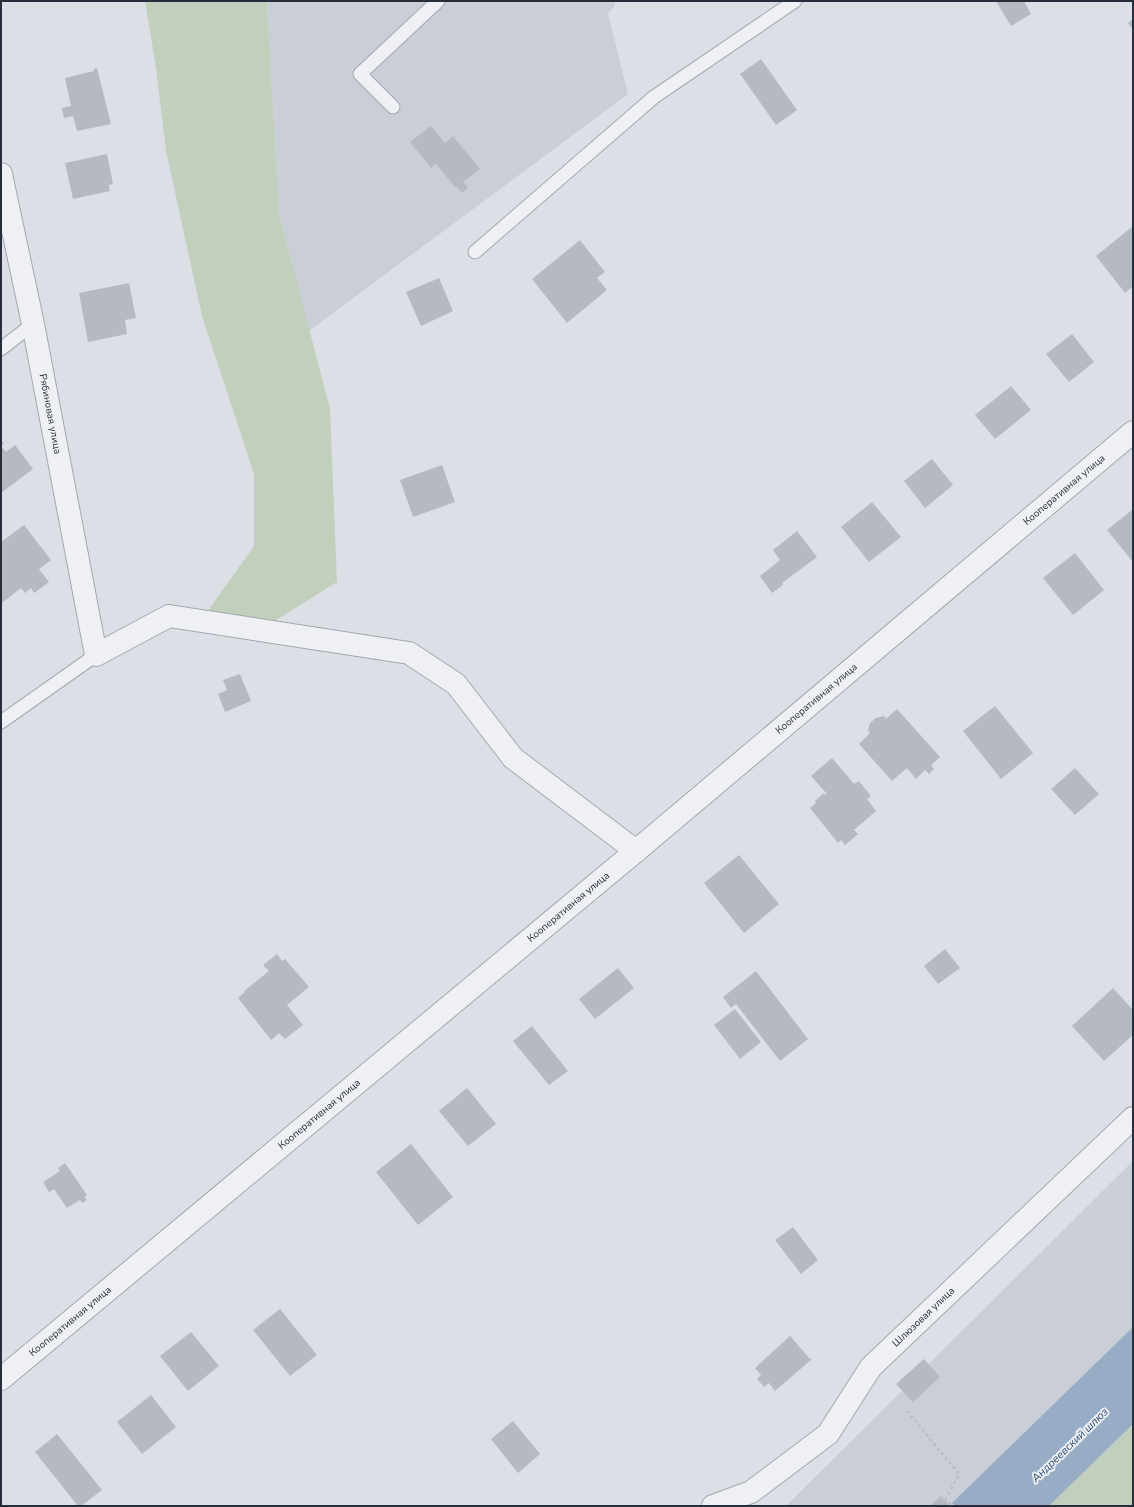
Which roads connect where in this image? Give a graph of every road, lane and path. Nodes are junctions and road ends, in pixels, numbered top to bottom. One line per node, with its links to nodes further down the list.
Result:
1 (438, 1): 3 (lane)
2 (795, 1): 5 (lane)
3 (393, 107)
4 (1, 174): 6 (street, Рябиновая улица)
5 (474, 252)
6 (33, 324): 7 (lane); 9 (street, Рябиновая улица)
7 (1, 349)
8 (1133, 432): 11 (street, Кооперативная улица)
9 (96, 655): 10 (lane); 11 (street)
10 (1, 722)
11 (636, 851): 13 (street, Кооперативная улица)
12 (1133, 1118): 15 (street, Шлюзовая улица)
13 (1, 1379)
14 (907, 1411): 16 (path)
15 (713, 1506)
16 (952, 1506)

